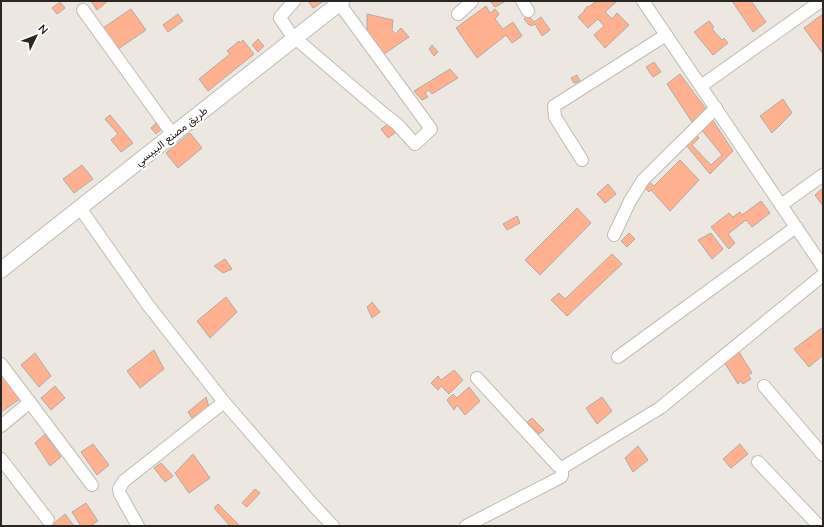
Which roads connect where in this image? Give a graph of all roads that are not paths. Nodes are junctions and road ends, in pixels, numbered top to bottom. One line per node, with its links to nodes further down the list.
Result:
1 (294, 1): 9 (street)
2 (472, 1): 7 (street)
3 (643, 1): 8 (street)
4 (821, 1): 10 (street)
5 (341, 2): 9 (main road, طريق مصنع البيبسي); 9 (street)
6 (83, 10): 12 (street)
7 (458, 14)
8 (666, 35): 10 (street); 13 (street)
9 (295, 39): 12 (main road, طريق مصنع البيبسي)
10 (701, 86): 11 (street)
11 (716, 108): 15 (street); 18 (street)
12 (173, 135): 16 (main road, طريق مصنع البيبسي)
13 (582, 160)
14 (823, 175): 15 (street)
15 (781, 205): 17 (street)
16 (80, 208): 20 (main road, طريق مصنع البيبسي); 27 (street)
17 (796, 227): 19 (street); 22 (street)
18 (614, 235)
19 (823, 267)
20 (1, 270)
21 (823, 275): 32 (street)
22 (618, 357)
23 (1, 364): 26 (street)
24 (477, 378): 32 (street)
25 (764, 386): 29 (street)
26 (30, 402): 28 (street); 33 (street)
27 (224, 402): 35 (street); 36 (street)
28 (1, 426)
29 (823, 455)
30 (1, 459): 34 (street)
31 (758, 462): 38 (street)
32 (562, 468): 37 (street)
33 (92, 485)
34 (48, 520)
35 (138, 526)
36 (333, 526)
37 (466, 526)
38 (819, 526)

